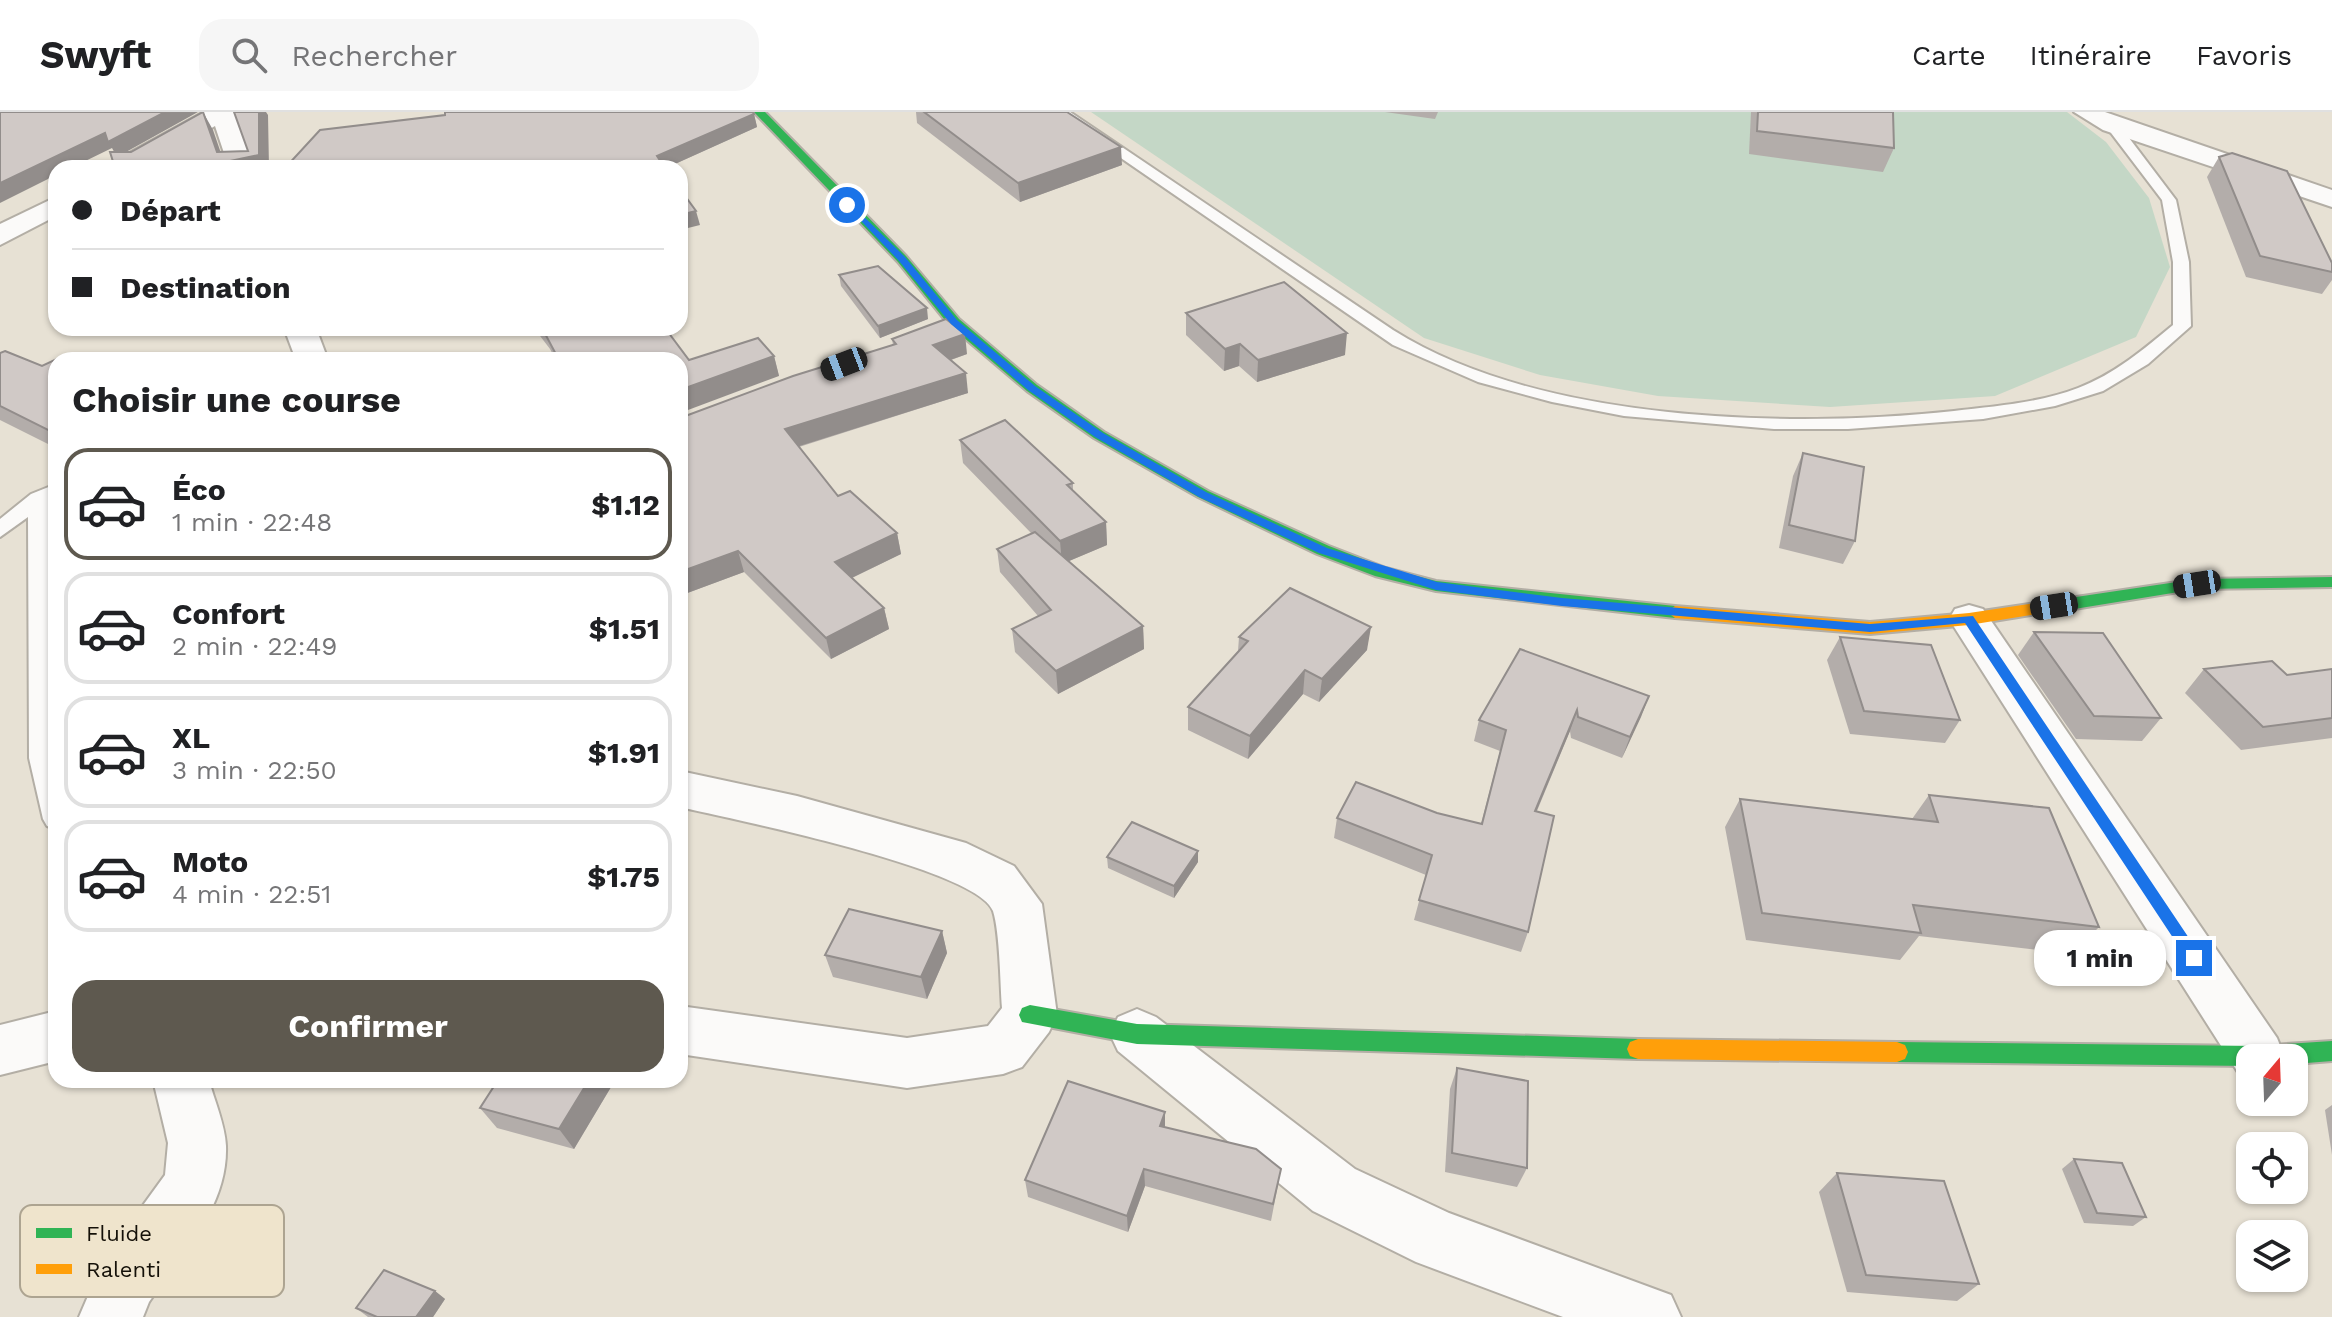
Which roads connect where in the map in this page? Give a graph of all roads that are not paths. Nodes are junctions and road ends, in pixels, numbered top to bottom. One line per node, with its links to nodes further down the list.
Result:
1 (759, 112): 13 (street)
2 (1061, 112): 4 (lane)
3 (2086, 112): 4 (street)
4 (2112, 125): 7 (street)
5 (136, 160): 6 (street)
6 (239, 160)
7 (2332, 199)
8 (48, 209): 9 (street)
9 (0, 236)
10 (47, 494): 11 (lane); 14 (lane)
11 (0, 530)
12 (2332, 582): 13 (street)
13 (1969, 619): 20 (street)
14 (48, 786)
15 (688, 791): 16 (street)
16 (1030, 1015): 17 (street); 18 (street)
17 (688, 1031)
18 (1137, 1034): 24 (street); 29 (street)
19 (48, 1038): 21 (street)
20 (2250, 1044)
21 (0, 1050)
22 (2332, 1051): 23 (street)
23 (2308, 1053)
24 (2236, 1056)
25 (183, 1088): 26 (street)
26 (180, 1205)
27 (119, 1297): 28 (street)
28 (111, 1317)
29 (1649, 1317)

